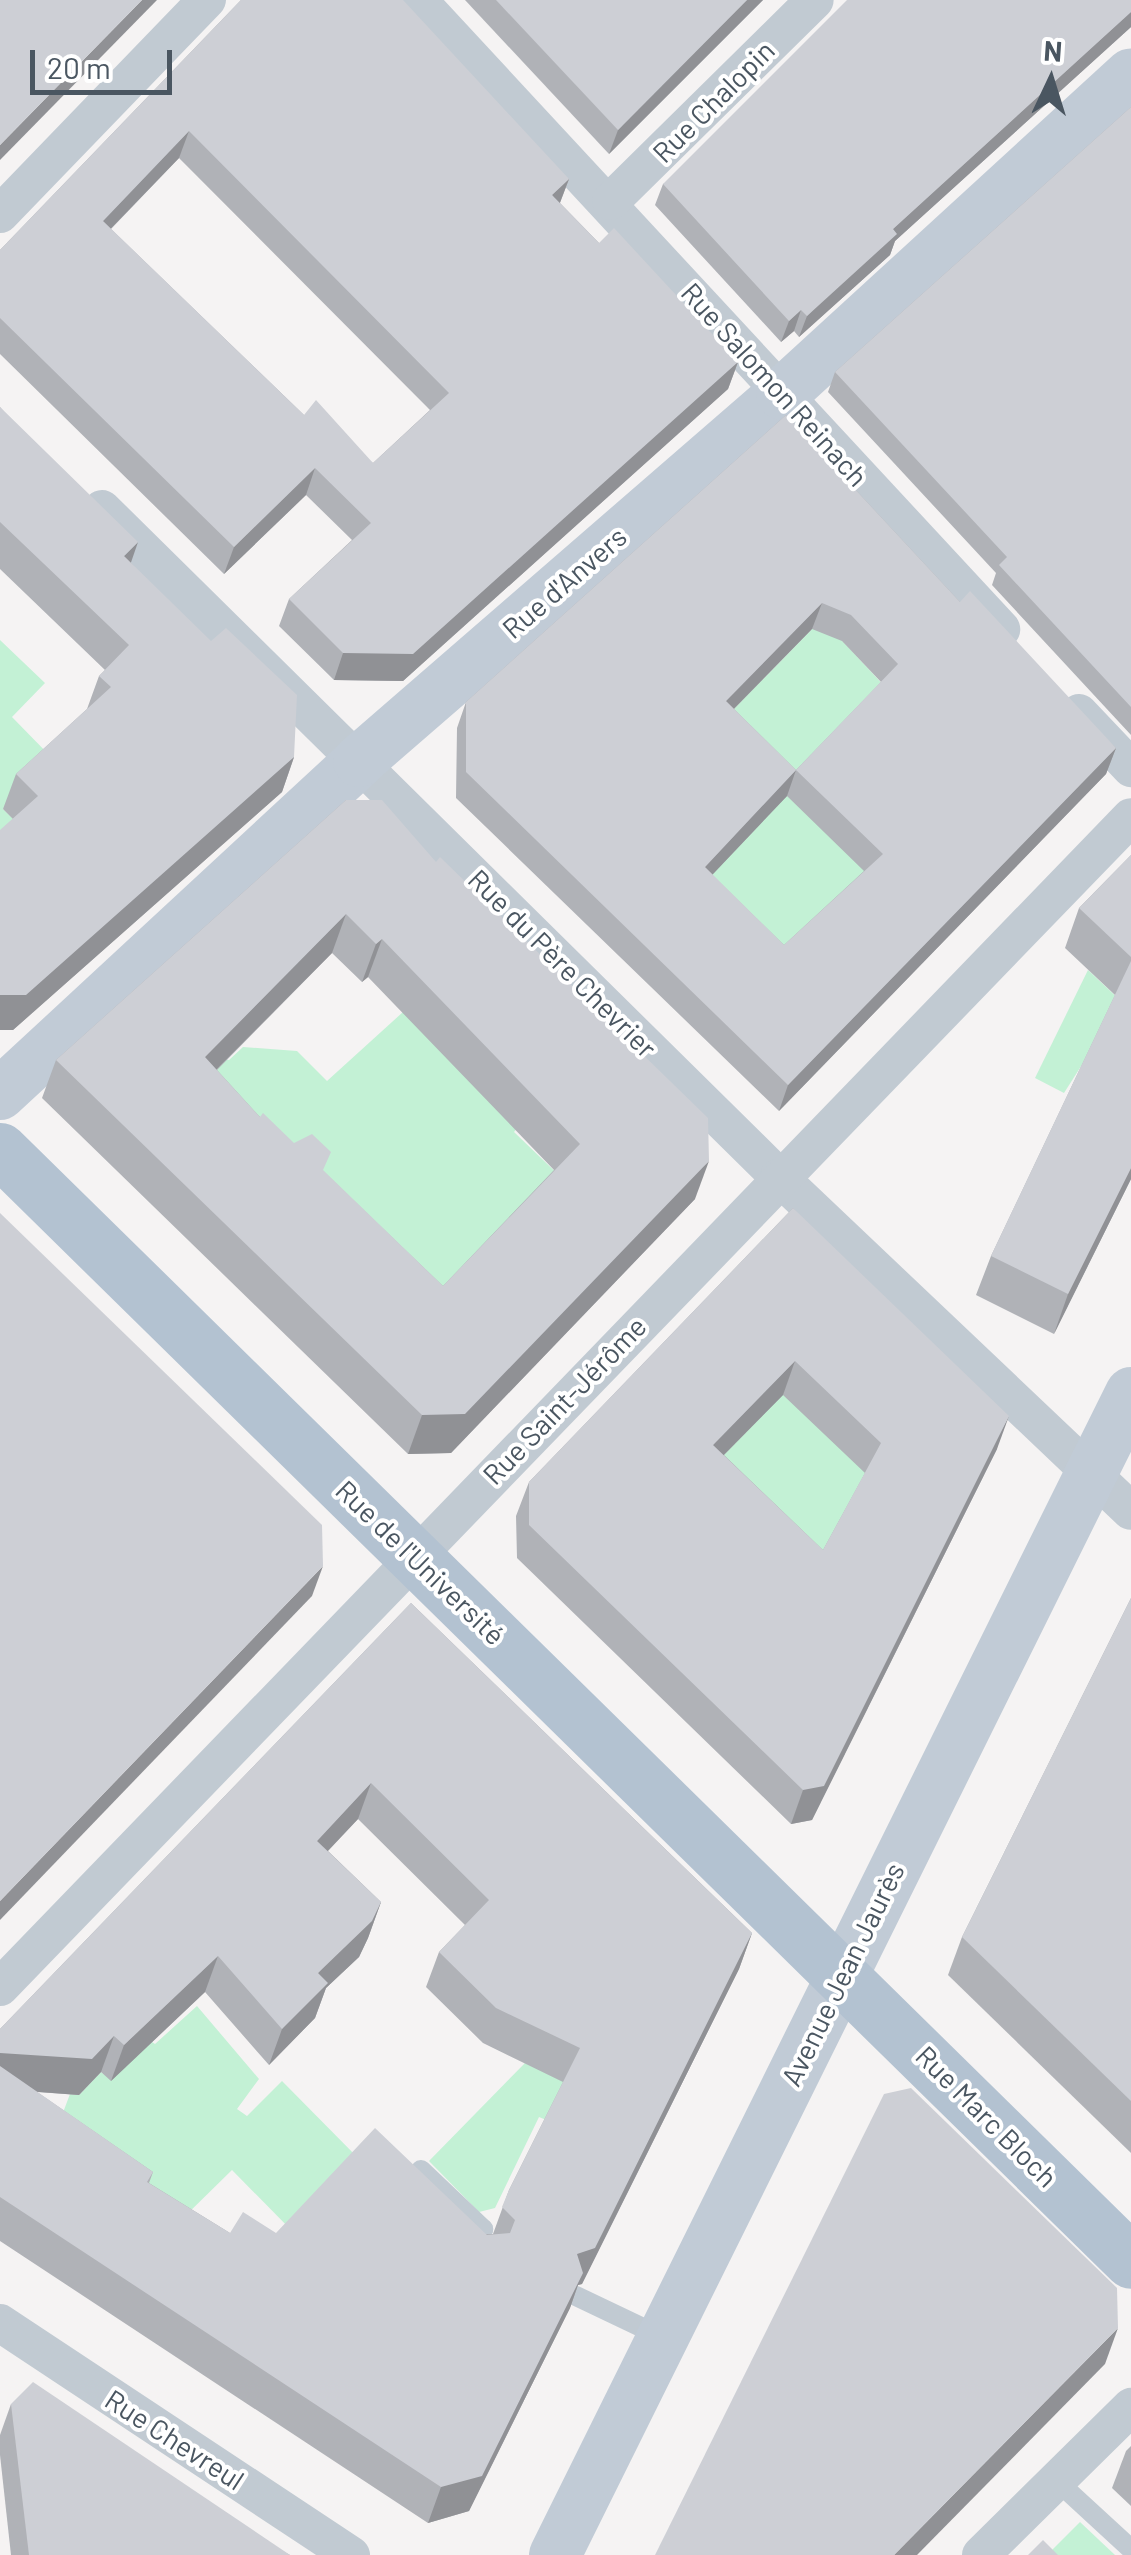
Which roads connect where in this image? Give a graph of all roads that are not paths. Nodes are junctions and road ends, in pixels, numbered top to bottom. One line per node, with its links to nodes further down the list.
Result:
1 (207, 0): 6 (street)
2 (418, 0): 5 (street, Rue Salomon Reinach)
3 (815, 0): 5 (street, Rue Chalopin)
4 (1131, 74): 7 (street, Rue d'Anvers)
5 (610, 202): 7 (street, Rue Salomon Reinach)
6 (0, 214)
7 (782, 394): 9 (street, Rue Salomon Reinach); 11 (street, Rue d'Anvers)
8 (80, 488): 11 (street, Rue du Père Chevrier)
9 (1020, 650)
10 (1060, 692): 12 (street)
11 (359, 760): 14 (street, Rue d'Anvers); 16 (street, Rue du Père Chevrier)
12 (1131, 768)
13 (1131, 817): 16 (street, Rue Saint-Jérôme)
14 (0, 1094)
15 (0, 1150): 20 (main road, Rue de l'Université)
16 (779, 1177): 18 (street, Rue du Père Chevrier); 20 (street, Rue Saint-Jérôme)
17 (1131, 1393): 18 (street, Avenue Jean Jaurès)
18 (1090, 1474): 19 (street, Rue du Père Chevrier); 21 (street, Avenue Jean Jaurès)
19 (1131, 1510)
20 (414, 1555): 21 (main road, Rue de l'Université); 22 (street, Rue Saint-Jérôme)
21 (842, 1972): 27 (main road, Rue Marc Bloch); 30 (street, Avenue Jean Jaurès)
22 (0, 1986)
23 (421, 2170): 25 (lane)
24 (408, 2190): 25 (lane)
25 (456, 2236): 26 (lane)
26 (490, 2258)
27 (1131, 2261)
28 (576, 2296): 30 (lane)
29 (0, 2324): 34 (street, Rue Chevreul)
30 (663, 2337): 35 (street, Avenue Jean Jaurès)
31 (1131, 2408): 32 (street)
32 (1057, 2480): 33 (lane); 36 (street)
33 (1131, 2549)
34 (350, 2555)
35 (555, 2555)
36 (981, 2555)

